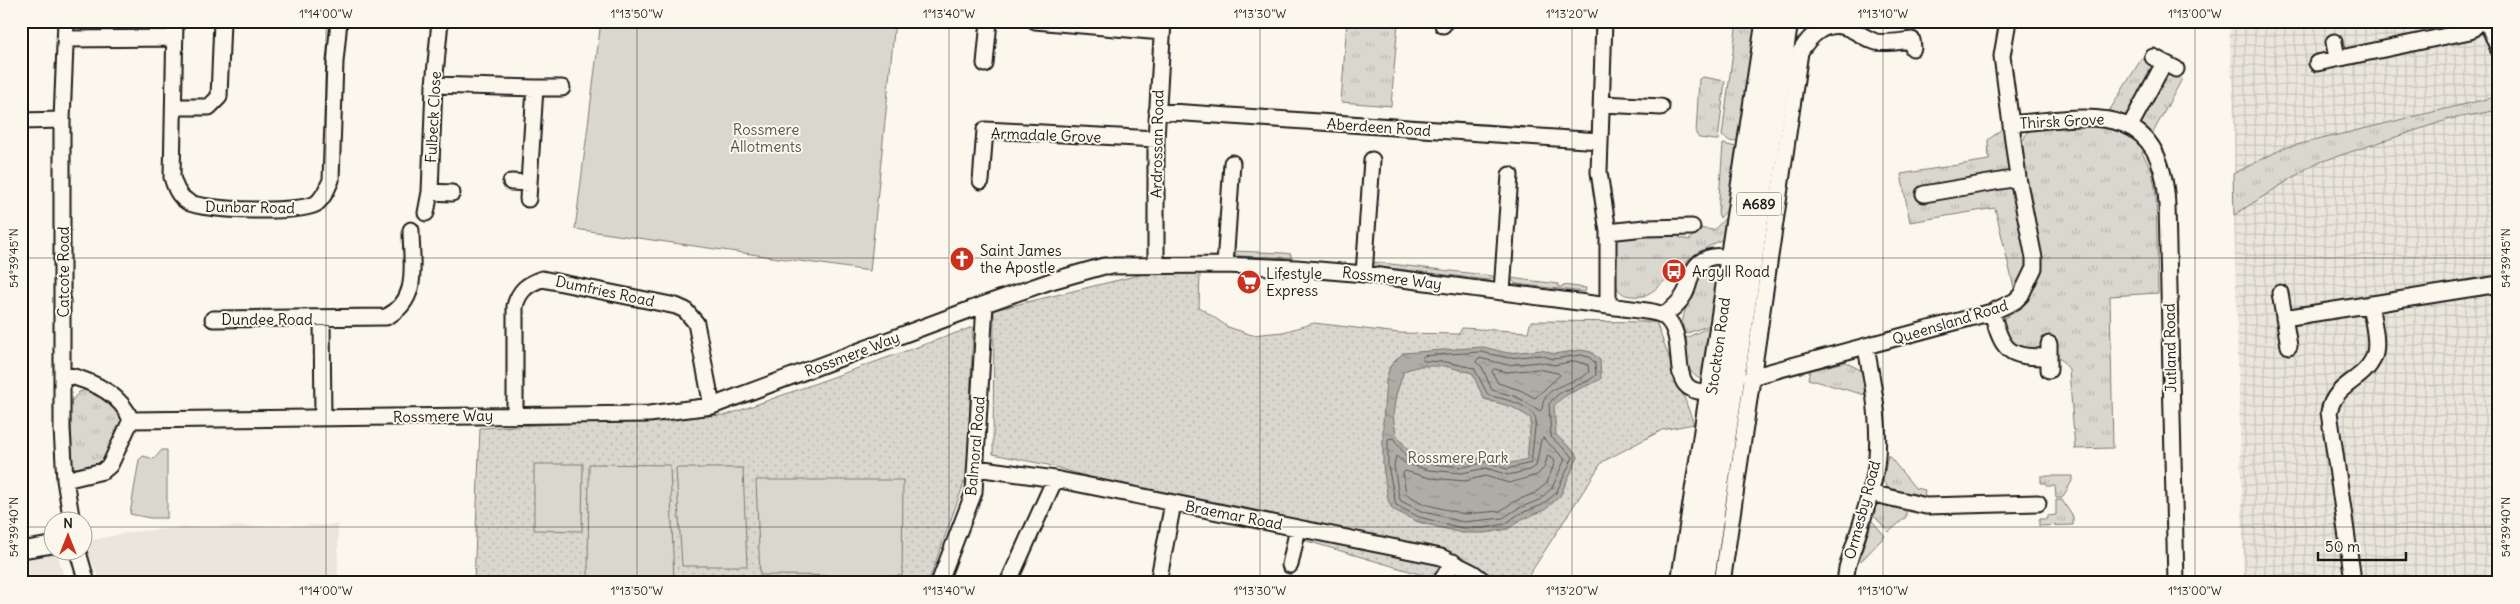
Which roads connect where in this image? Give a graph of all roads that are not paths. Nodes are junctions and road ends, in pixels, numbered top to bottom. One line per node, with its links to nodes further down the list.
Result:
1 (66, 21): 17 (street, Catcote Road)
2 (175, 21): 16 (street, Dunbar Road)
3 (222, 21): 30 (street)
4 (339, 21): 30 (street, Dunbar Road)
5 (440, 21): 25 (street, Fulbeck Close)
6 (989, 21): 24 (street)
7 (1035, 21): 15 (street)
8 (1604, 21): 29 (street)
9 (1767, 21): 28 (highway, Stockton Road / A689)
10 (1787, 21): 28 (highway, Stockton Road / A689)
11 (2008, 21): 35 (street, Queensland Road)
12 (2481, 21): 21 (street)
13 (2487, 21): 20 (street)
14 (1822, 24): 19 (street); 28 (street)
15 (1162, 26): 32 (street, Ardrossan Road)
16 (174, 38): 17 (street); 30 (street, Dunbar Road)
17 (65, 39): 33 (street, Catcote Road)
18 (2334, 42): 21 (street)
19 (1913, 48)
20 (2499, 50)
21 (2337, 58): 23 (street)
22 (2164, 63): 36 (street)
23 (2317, 63)
24 (986, 64)
25 (434, 85): 26 (street); 46 (street, Fulbeck Close)
26 (535, 88): 27 (street); 45 (street)
27 (562, 88)
28 (1774, 101): 54 (highway, Stockton Road / A689); 57 (highway, Stockton Road / A689); 74 (street, Stockton Road)
29 (1603, 104): 31 (street); 38 (street)
30 (174, 107)
31 (1661, 107)
32 (1157, 111): 37 (street, Ardrossan Road); 38 (street, Aberdeen Road)
33 (62, 120): 34 (street); 73 (street, Catcote Road)
34 (21, 121)
35 (2011, 124): 36 (street, Thirsk Grove); 42 (street, Queensland Road)
36 (2130, 126): 106 (street, Jutland Road)
37 (1156, 139): 43 (street, Armadale Grove); 56 (street, Ardrossan Road)
38 (1600, 141): 53 (street)
39 (1372, 160): 58 (street)
40 (1232, 163): 55 (street)
41 (1510, 175): 60 (street)
42 (2018, 178): 48 (street); 65 (street, Queensland Road)
43 (981, 181)
44 (511, 182): 45 (street)
45 (529, 183): 49 (street)
46 (430, 192): 47 (street); 50 (street, Fulbeck Close)
47 (452, 194)
48 (1924, 194)
49 (528, 200)
50 (426, 213)
51 (1692, 227): 53 (street)
52 (411, 230): 69 (street, Dundee Road)
53 (1608, 232): 64 (street)
54 (1731, 258): 57 (street); 66 (street); 76 (highway, Stockton Road / A689)
55 (1225, 265): 56 (street, Rossmere Way); 58 (street, Rossmere Way)
56 (1156, 266): 62 (street, Rossmere Way)
57 (1749, 270): 75 (highway, Stockton Road / A689)
58 (1364, 274): 60 (street, Rossmere Way)
59 (2499, 284): 63 (street)
60 (1502, 292): 64 (street, Rossmere Way)
61 (2280, 293): 67 (street)
62 (985, 304): 77 (street, Rossmere Way); 82 (street, Balmoral Road)
63 (2370, 304): 67 (street); 95 (street)
64 (1608, 306): 66 (street, Rossmere Way)
65 (1992, 312): 71 (street, Queensland Road); 72 (street)
66 (1664, 315): 76 (street)
67 (2284, 318): 70 (street)
68 (213, 319): 69 (street, Dundee Road)
69 (322, 319): 79 (street, Dundee Road)
70 (2289, 346)
71 (1866, 348): 74 (street, Queensland Road); 85 (street, Ormesby Road)
72 (2049, 357)
73 (63, 374): 80 (street); 84 (street, Catcote Road)
74 (1751, 377): 81 (street, Stockton Road)
75 (1732, 387): 76 (street); 81 (highway, Stockton Road / A689)
76 (1711, 392): 102 (highway, Stockton Road / A689)
77 (712, 406): 78 (street, Rossmere Way); 78 (street, Dumfries Road)
78 (515, 416): 79 (street, Rossmere Way)
79 (323, 418): 80 (street, Rossmere Way)
80 (131, 420): 84 (street)
81 (1734, 433): 103 (highway, Stockton Road / A689); 104 (street, Stockton Road)
82 (976, 468): 83 (street, Braemar Road); 97 (street, Balmoral Road)
83 (1055, 479): 86 (street, Braemar Road); 98 (street)
84 (65, 480): 88 (street, Catcote Road)
85 (1870, 493): 87 (street); 105 (street, Ormesby Road)
86 (1173, 503): 89 (street, Braemar Road); 99 (street)
87 (2038, 503)
88 (70, 512)
89 (1298, 528): 93 (street, Braemar Road); 94 (street)
90 (42, 546): 91 (street)
91 (21, 550)
92 (81, 562): 96 (street)
93 (1453, 562): 100 (street); 101 (street, Braemar Road)
94 (1290, 565)
95 (2352, 573)
96 (87, 583)
97 (939, 583)
98 (1008, 583)
99 (1158, 583)
100 (1440, 583)
101 (1486, 583)
102 (1682, 583)
103 (1703, 583)
104 (1722, 583)
105 (1845, 583)
106 (2176, 583)

